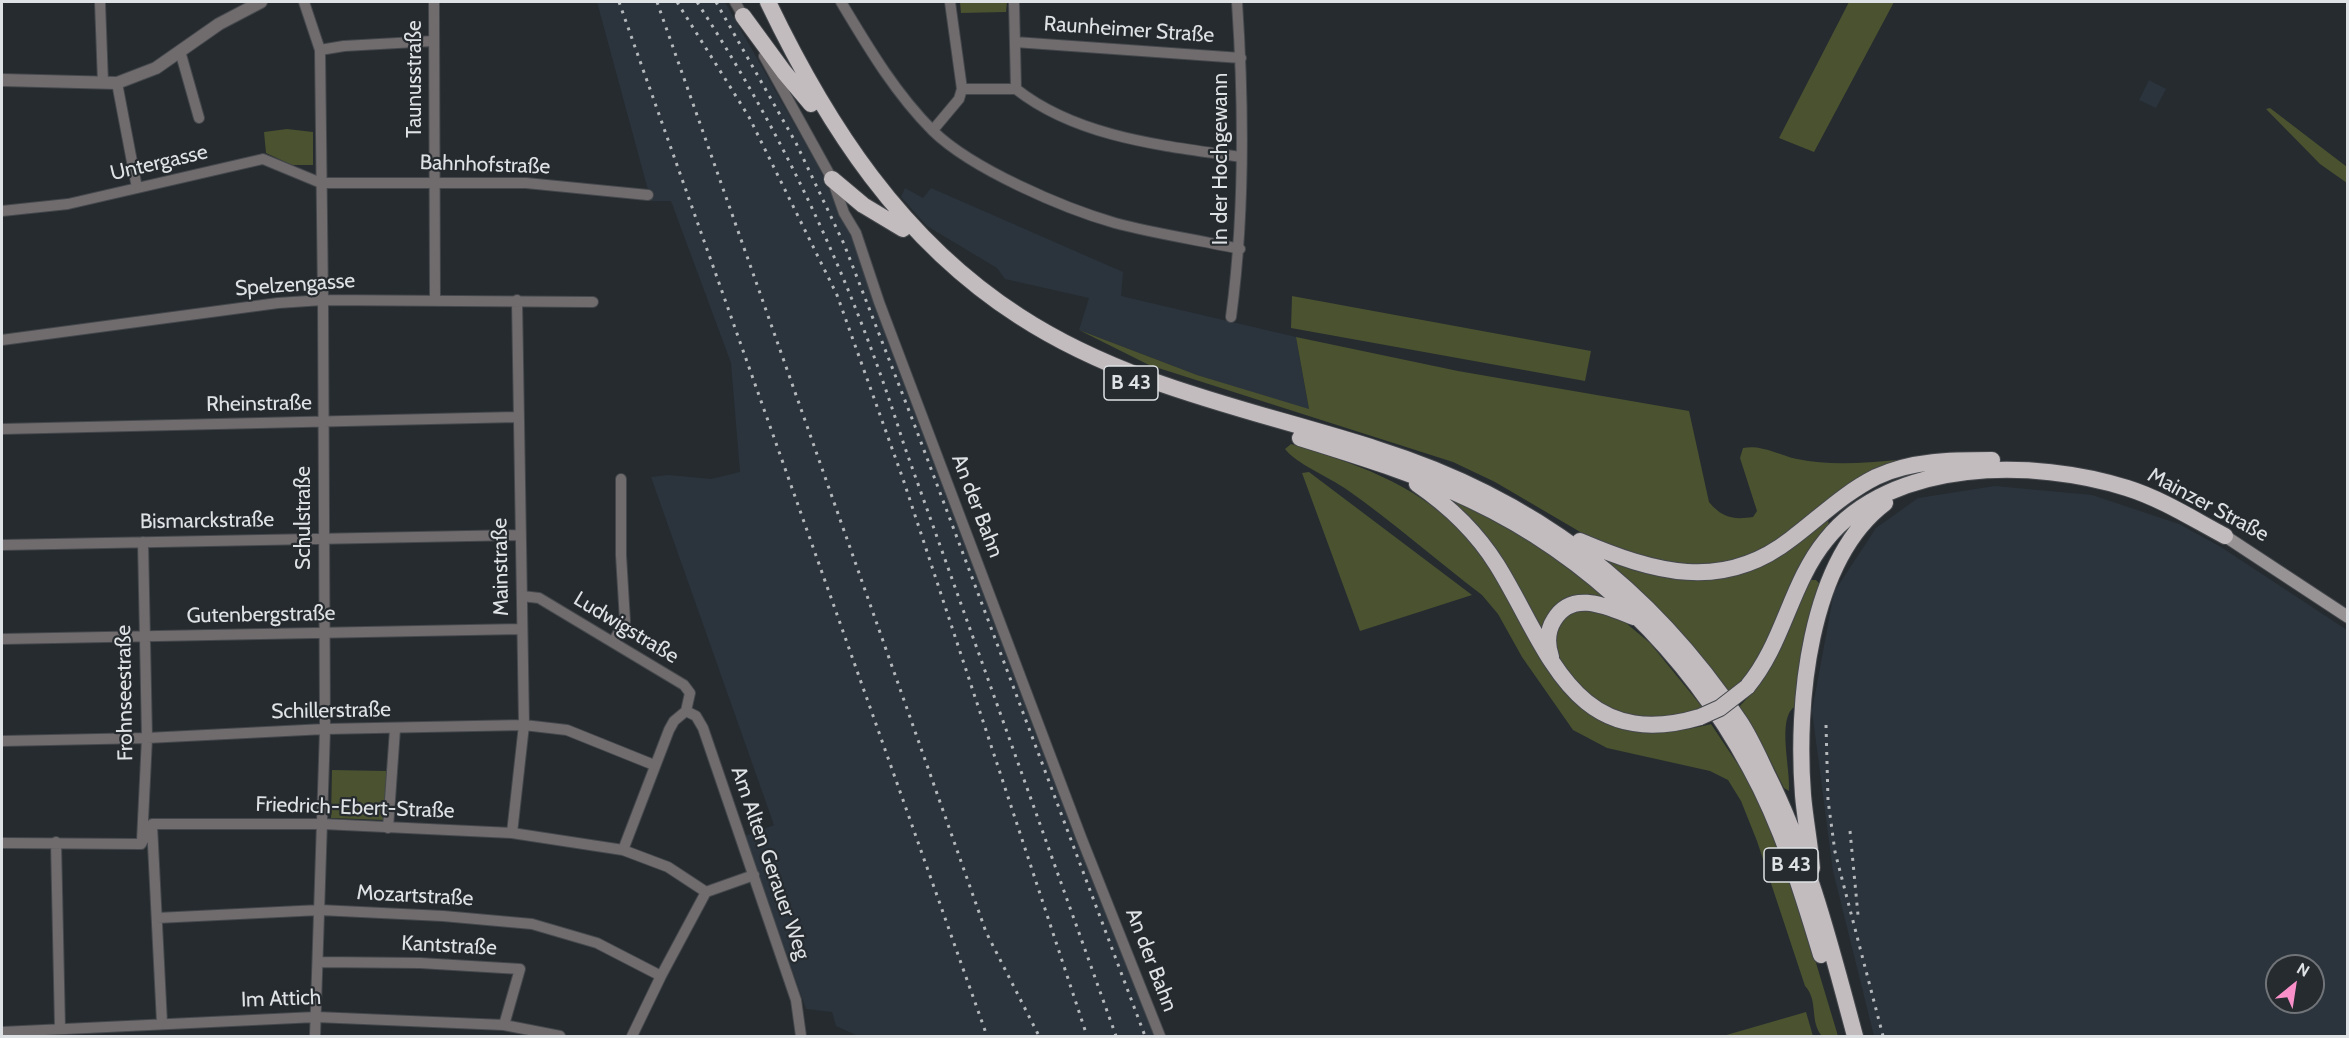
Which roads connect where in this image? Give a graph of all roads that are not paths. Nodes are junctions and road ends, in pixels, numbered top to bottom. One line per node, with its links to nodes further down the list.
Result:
1 (100, 2): 18 (street)
2 (261, 2): 15 (street)
3 (304, 2): 14 (street, Schulstraße)
4 (434, 2): 12 (street, Taunusstraße)
5 (758, 2): 22 (highway, B 43)
6 (768, 2): 47 (highway, B 43)
7 (841, 2): 24 (street)
8 (950, 2): 20 (street)
9 (1014, 2): 13 (street)
10 (1237, 2): 16 (street, In der Hochgewann)
11 (739, 9): 22 (highway); 26 (street, An der Bahn)
12 (433, 41): 14 (street); 28 (street, Taunusstraße)
13 (1015, 42): 16 (street, Raunheimer Straße); 21 (street)
14 (320, 50): 27 (street, Schulstraße)
15 (180, 51): 19 (street); 23 (street)
16 (1241, 58): 25 (street, In der Hochgewann)
17 (2, 80): 18 (street)
18 (103, 83): 19 (street)
19 (117, 83): 29 (street)
20 (962, 89): 21 (street); 24 (street)
21 (1016, 89): 25 (street)
22 (811, 104): 32 (highway, B 43)
23 (199, 118)
24 (933, 130): 33 (street)
25 (1241, 157): 33 (street, In der Hochgewann)
26 (832, 179): 32 (highway); 93 (street, An der Bahn)
27 (321, 183): 28 (street, Bahnhofstraße); 29 (street, Untergasse); 34 (street, Schulstraße)
28 (435, 183): 30 (street, Bahnhofstraße); 35 (street, Taunusstraße)
29 (137, 188): 31 (street, Untergasse)
30 (648, 195)
31 (2, 211)
32 (903, 229): 43 (highway, B 43)
33 (1240, 249): 38 (street, In der Hochgewann)
34 (323, 300): 35 (street, Spelzengasse); 39 (street, Spelzengasse); 41 (street, Schulstraße)
35 (435, 300): 36 (street, Spelzengasse)
36 (517, 300): 37 (street, Spelzengasse); 40 (street, Mainstraße)
37 (593, 302)
38 (1231, 317)
39 (2, 340)
40 (517, 417): 41 (street, Rheinstraße); 49 (street, Mainstraße)
41 (323, 422): 42 (street, Rheinstraße); 50 (street, Schulstraße)
42 (2, 429)
43 (1396, 469): 55 (highway, B 43); 61 (highway)
44 (2070, 474): 46 (highway, Mainzer Straße); 47 (highway); 48 (highway, Mainzer Straße)
45 (621, 479): 60 (street)
46 (1925, 479): 61 (highway, bridge); 79 (highway)
47 (1551, 529): 79 (highway, B 43)
48 (2228, 532): 54 (main road, Mainzer Straße)
49 (520, 536): 50 (street, Bismarckstraße); 53 (street, Mainstraße)
50 (324, 539): 51 (street, Bismarckstraße); 57 (street, Schulstraße)
51 (143, 542): 52 (street, Bismarckstraße); 58 (street, Frohnseestraße)
52 (2, 545)
53 (522, 596): 56 (street, Mainstraße); 60 (street, Ludwigstraße)
54 (2348, 616)
55 (1641, 620): 61 (highway); 94 (highway, B 43)
56 (521, 629): 57 (street, Gutenbergstraße); 63 (street, Mainstraße)
57 (323, 633): 58 (street, Gutenbergstraße); 64 (street, Schulstraße)
58 (144, 637): 59 (street, Gutenbergstraße); 66 (street, Frohnseestraße)
59 (2, 639)
60 (613, 642): 62 (street, Ludwigstraße)
61 (1557, 672)
62 (686, 711): 68 (street); 77 (street, Am Alten Gerauer Weg)
63 (524, 725): 65 (street, Schillerstraße); 68 (street, Schillerstraße); 72 (street, Mainstraße)
64 (325, 729): 65 (street, Schillerstraße); 66 (street, Schillerstraße); 70 (street, Schulstraße)
65 (395, 729): 71 (street)
66 (147, 738): 67 (street, Schillerstraße); 75 (street, Frohnseestraße)
67 (2, 741)
68 (654, 765): 76 (street)
69 (152, 824): 70 (street, Friedrich-Ebert-Straße); 75 (street); 81 (street)
70 (323, 824): 71 (street, Friedrich-Ebert-Straße); 80 (street, Schulstraße)
71 (388, 828): 72 (street, Friedrich-Ebert-Straße)
72 (512, 833): 76 (street, Friedrich-Ebert-Straße)
73 (56, 842): 74 (street); 75 (street); 87 (street)
74 (2, 843)
75 (141, 844)
76 (623, 850): 78 (street, Friedrich-Ebert-Straße)
77 (754, 875): 78 (street); 92 (street, Am Alten Gerauer Weg)
78 (706, 892): 83 (street)
79 (1815, 892): 95 (highway, B 43)
80 (320, 910): 81 (street, Mozartstraße); 82 (street, Schulstraße); 83 (street, Mozartstraße)
81 (157, 918): 85 (street)
82 (318, 962): 84 (street, Schulstraße); 86 (street, Kantstraße)
83 (661, 976): 91 (street)
84 (316, 1017): 85 (street, Im Attich); 86 (street, Im Attich); 89 (street, Schulstraße)
85 (162, 1023): 87 (street, Im Attich)
86 (504, 1025): 90 (street, Im Attich)
87 (60, 1029): 88 (street, Im Attich)
88 (2, 1032)
89 (315, 1036)
90 (561, 1036)
91 (632, 1036)
92 (801, 1036)
93 (1160, 1036)
94 (1844, 1036)
95 (1855, 1036)

